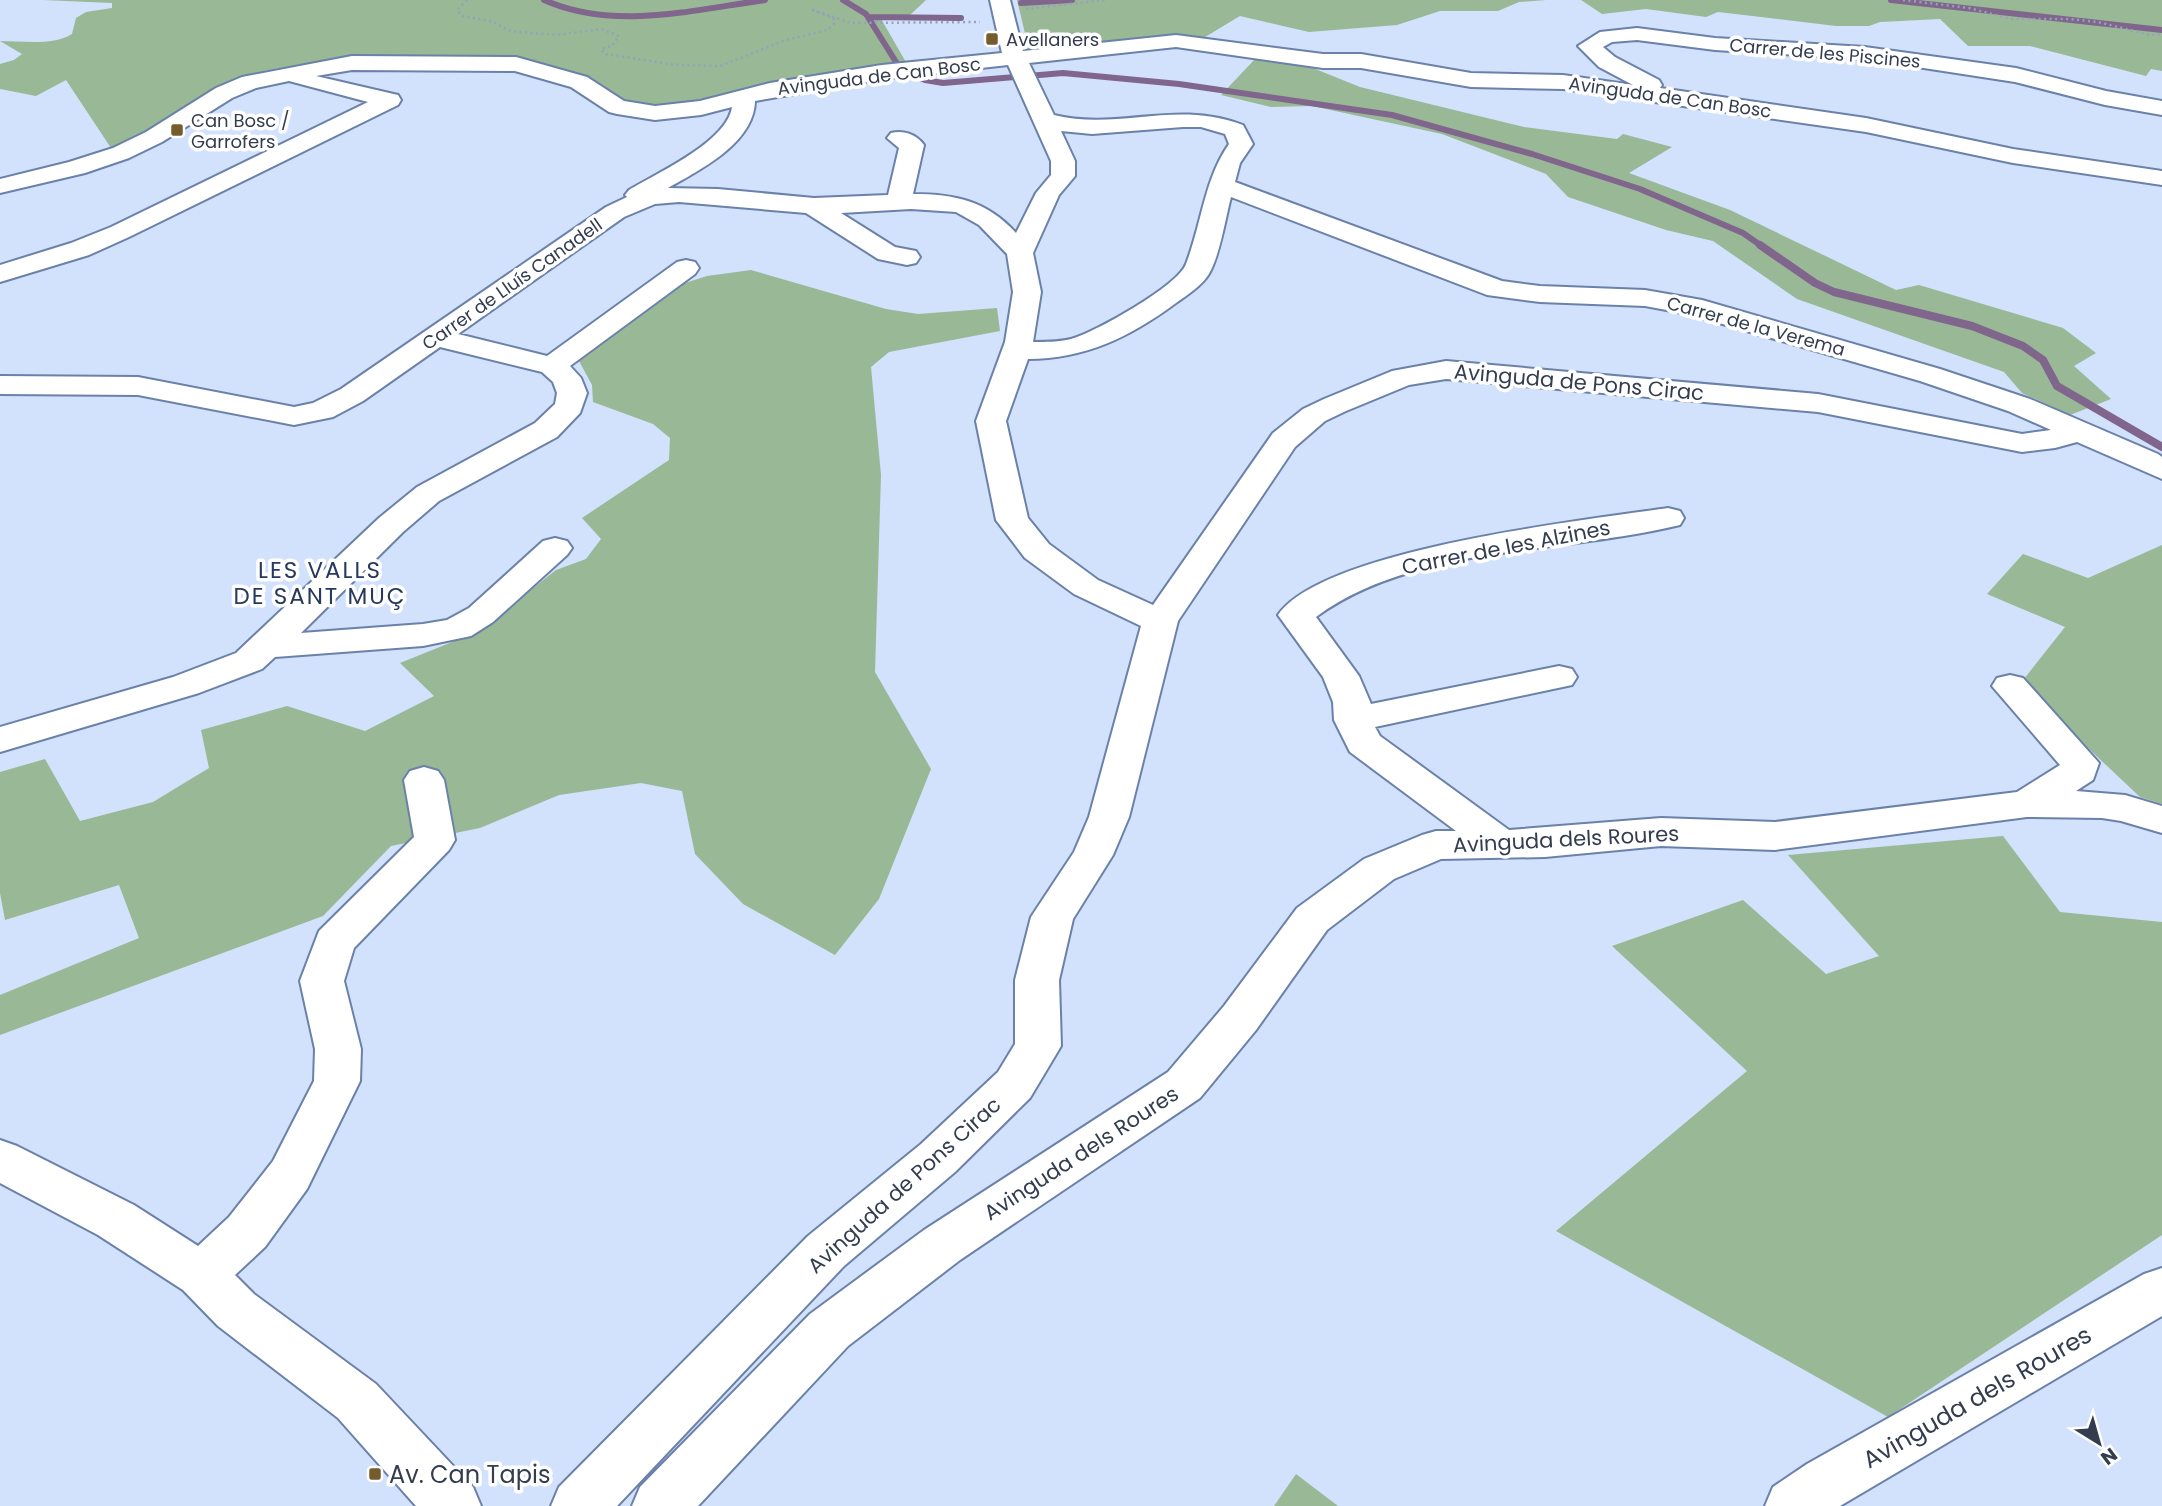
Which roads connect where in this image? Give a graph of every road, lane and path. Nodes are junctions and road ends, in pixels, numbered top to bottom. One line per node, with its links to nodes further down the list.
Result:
1 (467, 0): 4 (path)
2 (1106, 0): 4 (path)
3 (1903, 0): 5 (path)
4 (1002, 11): 6 (street)
5 (2162, 34)
6 (1016, 59): 8 (street, Avinguda de Can Bosc); 9 (street, Avinguda de Can Bosc); 11 (street)
7 (279, 75): 8 (street, Avinguda de Can Bosc); 15 (street, Avinguda de Can Bosc); 22 (street)
8 (744, 96): 16 (street)
9 (1675, 98): 10 (street, Carrer de les Piscines); 13 (street, Avinguda de Can Bosc)
10 (2162, 108)
11 (1044, 120): 14 (street); 19 (street)
12 (899, 138): 17 (street)
13 (2162, 178)
14 (1221, 185): 24 (street); 27 (street, Carrer de la Verema)
15 (0, 186)
16 (632, 203): 18 (street, Carrer de Lluís Canadell); 23 (street, Carrer de Lluís Canadell)
17 (898, 204): 18 (street, Carrer de Lluís Canadell); 19 (street, Carrer de Lluís Canadell)
18 (812, 206): 20 (street)
19 (1020, 253): 24 (street)
20 (907, 257)
21 (686, 268): 25 (street)
22 (0, 274)
23 (435, 337): 25 (street); 26 (street, Carrer de Lluís Canadell)
24 (1016, 350): 31 (street)
25 (552, 366): 32 (street)
26 (0, 385)
27 (2079, 430): 28 (street, Carrer de la Verema); 31 (street, Avinguda de Pons Cirac)
28 (2162, 470)
29 (1668, 518): 35 (street, Carrer de les Alzines)
30 (555, 548): 32 (street)
31 (1160, 621): 44 (street, Avinguda de Pons Cirac)
32 (264, 648): 36 (street)
33 (1559, 677): 35 (street)
34 (2010, 686): 38 (street, Avinguda dels Roures)
35 (1353, 720): 40 (street, Carrer de les Alzines)
36 (0, 740)
37 (424, 780): 42 (street)
38 (2028, 804): 39 (street, Avinguda dels Roures); 40 (street, Avinguda dels Roures)
39 (2162, 820)
40 (1501, 844): 45 (street, Avinguda dels Roures)
41 (0, 1160): 42 (street)
42 (201, 1275): 46 (street)
43 (2162, 1290): 49 (street, Avinguda dels Roures)
44 (751, 1331): 45 (street); 47 (street, Avinguda de Pons Cirac)
45 (794, 1367): 48 (street)
46 (453, 1506)
47 (579, 1506)
48 (660, 1506)
49 (1793, 1506)

